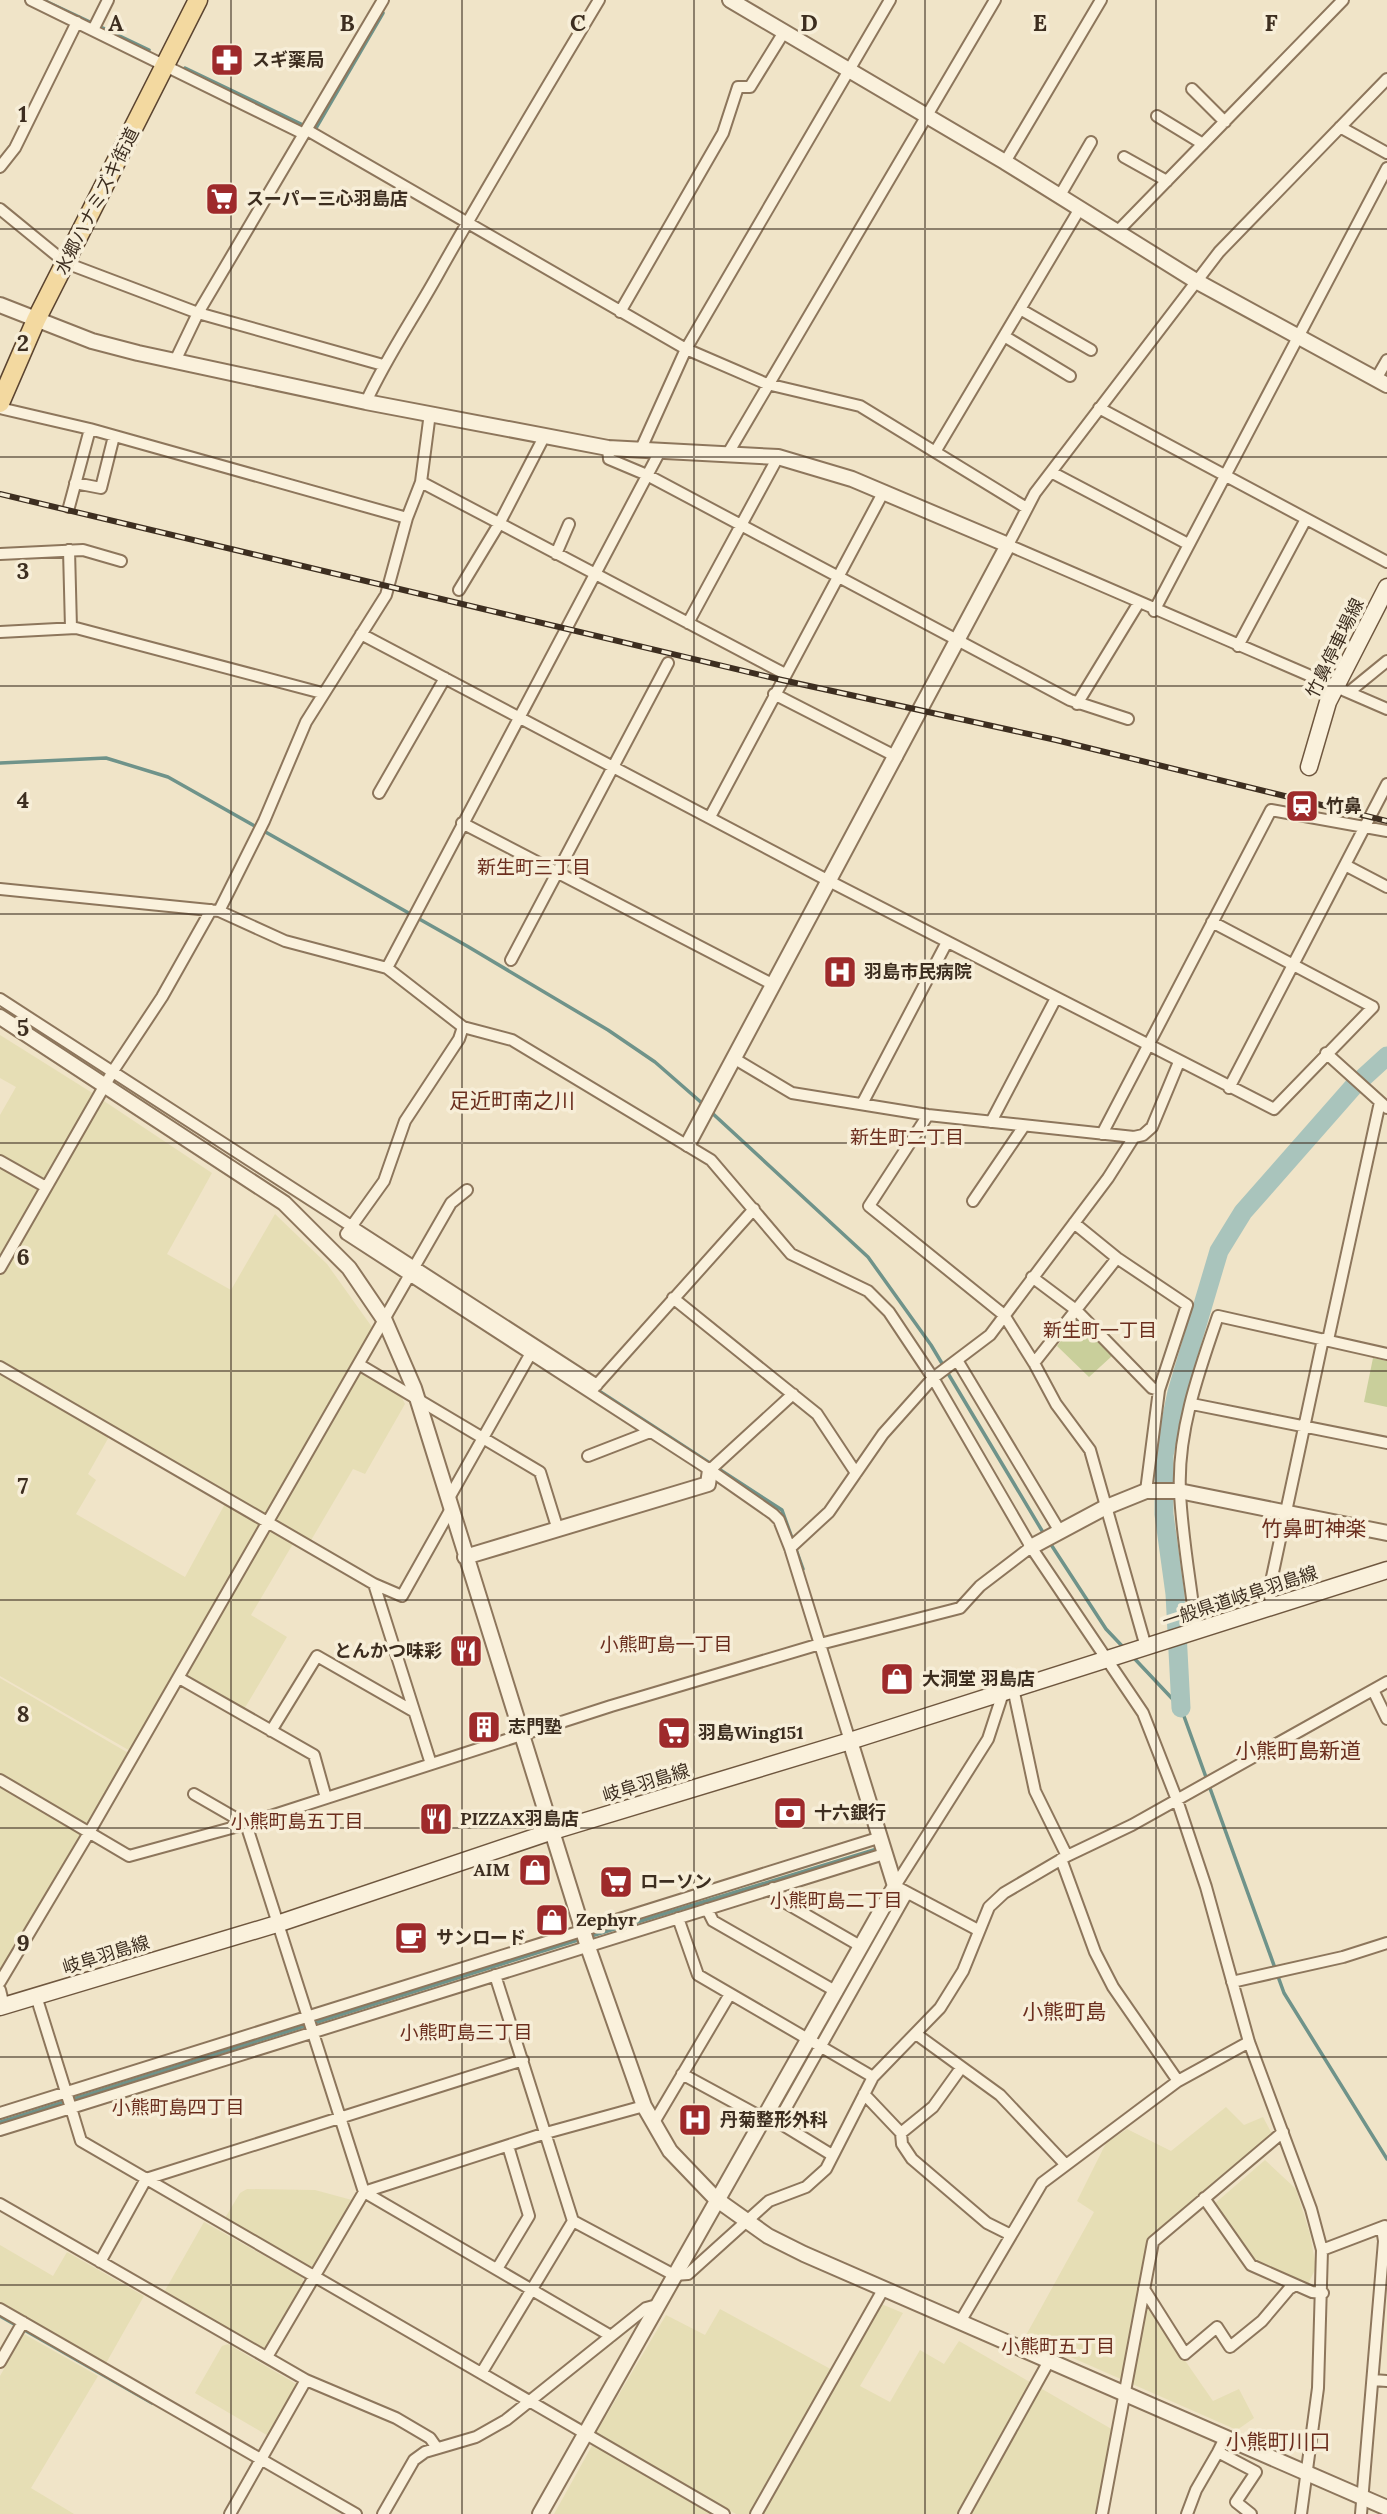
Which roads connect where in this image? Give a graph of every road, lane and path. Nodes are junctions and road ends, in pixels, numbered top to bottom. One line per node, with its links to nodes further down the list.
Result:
1 (31, 0): 11 (street)
2 (108, 0): 12 (street)
3 (198, 0): 14 (main road, 水郷ハナミズキ街道)
4 (383, 0): 22 (street)
5 (599, 0): 34 (street)
6 (730, 0): 13 (street)
7 (890, 0): 15 (street)
8 (995, 0): 19 (street)
9 (1101, 0): 27 (street)
10 (1343, 0): 20 (street)
11 (77, 22): 12 (street); 28 (street)
12 (93, 30): 14 (street)
13 (784, 32): 15 (street); 40 (street)
14 (165, 65): 22 (street); 36 (main road, 水郷ハナミズキ街道)
15 (848, 72): 19 (street); 45 (street)
16 (1387, 79): 21 (street)
17 (1192, 89): 20 (street)
18 (1157, 116): 24 (street)
19 (926, 118): 27 (street); 52 (street)
20 (1225, 122): 24 (street)
21 (1340, 127): 25 (street); 37 (street)
22 (305, 132): 34 (street); 41 (street)
23 (1091, 142): 31 (street)
24 (1203, 144): 30 (street)
25 (1387, 153)
26 (1125, 157): 30 (street)
27 (1005, 162): 31 (street)
28 (0, 167)
29 (1387, 169): 44 (street)
30 (1167, 181): 35 (street)
31 (1059, 197): 33 (street)
32 (0, 209): 36 (street)
33 (1079, 210): 35 (street); 39 (street)
34 (466, 222): 40 (street); 49 (street)
35 (1118, 231): 37 (street)
36 (66, 263): 41 (street); 42 (main road, 水郷ハナミズキ街道)
37 (1196, 281): 44 (street); 55 (street)
38 (0, 305): 42 (street)
39 (1020, 309): 43 (street); 46 (street)
40 (620, 312): 45 (street)
41 (198, 313): 48 (street); 49 (street)
42 (36, 320): 48 (street); 54 (main road, 水郷ハナミズキ街道)
43 (1004, 337): 50 (street); 62 (street)
44 (1297, 338): 51 (street); 68 (street)
45 (686, 349): 52 (street); 61 (street)
46 (1091, 350)
47 (1387, 360): 51 (street)
48 (175, 361): 53 (street)
49 (383, 365): 53 (street)
50 (1070, 376)
51 (1382, 382)
52 (767, 384): 62 (street); 64 (street)
53 (366, 402): 56 (street)
54 (0, 405): 57 (street)
55 (1099, 408): 66 (street); 68 (street)
56 (430, 414): 59 (street); 69 (street)
57 (90, 429): 58 (street); 70 (street)
58 (114, 436): 70 (street); 74 (street)
59 (544, 437): 60 (street); 76 (street)
60 (608, 448): 61 (street); 67 (street)
61 (640, 451): 63 (street)
62 (935, 452): 73 (street)
63 (659, 453): 64 (street); 67 (street)
64 (727, 455): 65 (street)
65 (778, 457): 71 (street); 78 (street)
66 (1051, 472): 73 (street); 79 (street)
67 (647, 475): 78 (street); 86 (street)
68 (1225, 475): 75 (street); 79 (street)
69 (421, 482): 74 (street); 76 (street)
70 (75, 483): 72 (street)
71 (884, 491): 80 (street); 87 (street)
72 (69, 507)
73 (1025, 507): 80 (street)
74 (407, 518): 95 (street)
75 (1306, 519): 85 (street); 97 (street)
76 (499, 524): 83 (street); 89 (street)
77 (569, 524): 83 (street)
78 (741, 526): 87 (street); 92 (street)
79 (1188, 544): 91 (street)
80 (1008, 545): 90 (street); 96 (street)
81 (69, 550): 82 (street); 84 (street); 93 (street)
82 (0, 554)
83 (556, 554): 86 (street)
84 (121, 561)
85 (1387, 562)
86 (594, 574): 92 (street); 107 (street)
87 (836, 577): 96 (street); 100 (street)
88 (1387, 587): 102 (main road, 竹鼻停車場線)
89 (459, 590)
90 (1138, 604): 91 (street); 105 (street)
91 (1154, 611): 97 (street)
92 (688, 623): 100 (street)
93 (71, 628): 94 (street); 103 (street)
94 (0, 632)
95 (361, 634): 101 (street); 103 (street)
96 (956, 640): 105 (street); 109 (street)
97 (1238, 646): 102 (street)
98 (1387, 661): 102 (street)
99 (668, 663): 110 (street)
100 (785, 674): 104 (street)
101 (445, 678): 107 (street); 113 (street)
102 (1342, 689): 106 (street); 111 (main road, 竹鼻停車場線)
103 (322, 693): 123 (street)
104 (775, 694): 109 (street); 114 (street)
105 (1077, 704): 108 (street)
106 (1387, 709)
107 (519, 716): 110 (street); 115 (street)
108 (1128, 719)
109 (897, 757): 120 (street)
110 (614, 767): 114 (street); 119 (street)
111 (1310, 767)
112 (1387, 784): 116 (street)
113 (379, 793)
114 (710, 817): 120 (street)
115 (462, 823): 119 (street); 128 (street)
116 (1366, 826): 117 (street); 118 (street); 124 (street)
117 (1387, 831)
118 (1345, 864): 121 (street); 127 (street)
119 (558, 873): 126 (street); 129 (street)
120 (829, 881): 125 (street); 129 (street)
121 (1387, 887)
122 (0, 889): 123 (street)
123 (215, 910): 128 (street); 138 (street)
124 (1212, 922): 127 (street); 134 (street)
125 (947, 942): 130 (street); 141 (street)
126 (511, 960)
127 (1294, 963): 135 (street); 140 (street)
128 (387, 968): 133 (street)
129 (774, 985): 136 (street)
130 (1056, 998): 134 (street); 144 (street)
131 (0, 999): 138 (street)
132 (0, 1017): 139 (street)
133 (463, 1027): 148 (street); 155 (street)
134 (1148, 1045): 137 (street); 146 (street)
135 (1326, 1053): 140 (street); 142 (street)
136 (735, 1059): 141 (street); 148 (street)
137 (1179, 1062): 140 (street); 147 (street)
138 (113, 1071): 139 (street); 155 (street)
139 (106, 1085): 150 (street); 163 (street)
140 (1229, 1088)
141 (862, 1104): 143 (street)
142 (1383, 1105): 164 (street)
143 (928, 1115): 144 (street); 162 (street)
144 (991, 1122): 145 (street)
145 (1024, 1126): 146 (street); 152 (street)
146 (1102, 1134): 147 (street)
147 (1134, 1137): 154 (street)
148 (688, 1144): 153 (street)
149 (0, 1161): 150 (street)
150 (46, 1187): 157 (street)
151 (467, 1190): 158 (street)
152 (972, 1201)
153 (754, 1209): 160 (street); 171 (street)
154 (1074, 1223): 156 (street); 159 (street)
155 (351, 1226): 158 (street)
156 (1117, 1258): 161 (street); 173 (street)
157 (0, 1268)
158 (412, 1271): 163 (street); 165 (street); 172 (street)
159 (1032, 1277): 161 (street); 162 (street)
160 (673, 1298): 172 (street); 174 (street)
161 (1076, 1310): 168 (street); 173 (street)
162 (1004, 1315): 167 (street); 168 (street)
163 (386, 1321): 169 (street); 175 (street)
164 (1325, 1340): 166 (street); 176 (street); 177 (street)
165 (531, 1353): 172 (street); 179 (street)
166 (1387, 1354)
167 (955, 1362): 171 (street); 191 (street)
168 (1034, 1363): 187 (street)
169 (360, 1365): 175 (street); 189 (street)
170 (0, 1367): 189 (street)
171 (935, 1376): 183 (street); 193 (street)
172 (594, 1388): 178 (street)
173 (1159, 1390): 184 (street)
174 (793, 1394): 182 (street); 183 (street)
175 (418, 1399): 179 (street); 186 (street)
176 (1192, 1404): 177 (street); 185 (street)
177 (1305, 1427): 180 (street); 188 (street)
178 (650, 1432): 181 (street); 182 (street)
179 (482, 1437): 186 (street); 190 (street)
180 (1387, 1443)
181 (588, 1456)
182 (710, 1470): 190 (street); 194 (street)
183 (856, 1473): 194 (street)
184 (1149, 1491): 185 (street); 187 (street)
185 (1176, 1491): 188 (street); 199 (street)
186 (450, 1502): 195 (street); 197 (street)
187 (1104, 1508): 191 (street); 201 (street)
188 (1287, 1512): 192 (street); 198 (street)
189 (268, 1522): 197 (street); 203 (street)
190 (558, 1530): 195 (street)
191 (1056, 1531): 193 (street)
192 (1387, 1532)
193 (1034, 1545): 200 (street); 202 (street)
194 (790, 1548): 200 (street)
195 (465, 1557): 210 (street)
196 (1387, 1570): 198 (main road, 一般県道岐阜羽島線)
197 (374, 1584): 207 (street)
198 (1272, 1607): 199 (main road, 一般県道岐阜羽島線)
199 (1192, 1631): 201 (main road, 一般県道岐阜羽島線)
200 (820, 1644): 210 (street); 211 (street)
201 (1144, 1648): 202 (main road, 一般県道岐阜羽島線)
202 (1109, 1657): 205 (main road, 岐阜羽島線); 216 (street)
203 (179, 1678): 209 (street); 218 (street)
204 (1387, 1682): 206 (street)
205 (1008, 1689): 211 (main road, 岐阜羽島線); 222 (street); 224 (street)
206 (1373, 1690): 208 (street); 216 (street)
207 (413, 1711): 209 (street); 212 (street)
208 (1387, 1718)
209 (271, 1731): 215 (street)
210 (521, 1735): 212 (street); 219 (street)
211 (850, 1741): 219 (main road, 岐阜羽島線); 220 (street)
212 (432, 1763): 215 (street)
213 (0, 1780): 218 (street)
214 (194, 1794): 217 (street)
215 (326, 1798): 217 (street)
216 (1177, 1800): 222 (street); 236 (street)
217 (246, 1824): 218 (street); 227 (street)
218 (90, 1831): 235 (street)
219 (552, 1831): 227 (main road, 岐阜羽島線); 228 (street)
220 (878, 1838): 221 (street); 228 (street)
221 (884, 1854): 223 (street); 224 (street)
222 (1064, 1858): 229 (street); 250 (street)
223 (773, 1888): 225 (street); 232 (street)
224 (901, 1889): 229 (street); 232 (street); 233 (street)
225 (707, 1909): 226 (street); 237 (street)
226 (678, 1918): 231 (street); 238 (street)
227 (280, 1923): 239 (main road, 岐阜羽島線); 241 (street)
228 (583, 1929): 231 (street); 241 (street)
229 (978, 1930): 243 (street)
230 (1387, 1943): 236 (street)
231 (588, 1947): 234 (street); 253 (street)
232 (862, 1947): 233 (street)
233 (857, 1969): 237 (street); 244 (street)
234 (495, 1975): 242 (street); 246 (street)
235 (0, 1982)
236 (1232, 1982): 245 (street)
237 (837, 1992): 244 (street)
238 (730, 1994): 244 (street); 248 (street)
239 (36, 1996): 240 (main road, 岐阜羽島線); 251 (street)
240 (1, 2001)
241 (307, 2015): 242 (street); 251 (street)
242 (312, 2032): 254 (street); 256 (street)
243 (916, 2034): 247 (street); 249 (street)
244 (816, 2042): 249 (street); 257 (street)
245 (1249, 2042): 250 (street); 260 (street)
246 (523, 2060): 256 (street); 261 (street)
247 (961, 2067): 262 (street); 265 (street)
248 (682, 2074): 257 (street); 258 (street)
249 (873, 2077): 252 (street)
250 (1178, 2081): 265 (street)
251 (65, 2091): 254 (street); 255 (street)
252 (864, 2094): 262 (street); 264 (street)
253 (644, 2106): 258 (street); 261 (street)
254 (71, 2108): 259 (street); 266 (street)
255 (0, 2113)
256 (339, 2117): 266 (street); 267 (street)
257 (770, 2118): 264 (street); 268 (street)
258 (653, 2124): 268 (street)
259 (0, 2130)
260 (1283, 2132): 269 (street); 275 (street)
261 (545, 2133): 263 (street); 271 (street)
262 (901, 2133): 274 (street)
263 (508, 2146): 267 (street); 277 (street)
264 (832, 2155): 272 (street)
265 (1065, 2164): 274 (street)
266 (146, 2179): 276 (street); 279 (street)
267 (364, 2192): 277 (street); 279 (street)
268 (716, 2199): 272 (street); 278 (street)
269 (1204, 2199): 280 (street); 283 (street)
270 (0, 2204): 276 (street)
271 (573, 2221): 278 (street); 281 (street)
272 (744, 2221): 278 (street); 282 (street)
273 (1384, 2227): 275 (street); 295 (street)
274 (1009, 2234): 288 (street)
275 (1322, 2250): 284 (street)
276 (100, 2262): 290 (street)
277 (497, 2269): 281 (street)
278 (674, 2275): 285 (street)
279 (313, 2276): 290 (street); 293 (street)
280 (1296, 2285): 283 (street); 284 (street)
281 (532, 2288): 289 (street); 293 (street)
282 (884, 2288): 288 (street); 312 (street)
283 (1144, 2289): 297 (street)
284 (1323, 2293): 304 (street)
285 (657, 2305): 289 (street); 299 (street)
286 (0, 2309): 287 (street)
287 (23, 2322): 292 (street); 303 (street)
288 (960, 2322): 291 (street)
289 (611, 2336): 298 (street)
290 (267, 2357): 294 (street)
291 (1049, 2361): 297 (street); 313 (street)
292 (0, 2362)
293 (482, 2372): 298 (street)
294 (306, 2380): 301 (street); 303 (street)
295 (1373, 2380): 296 (street); 305 (street)
296 (1387, 2381)
297 (1125, 2393): 300 (street); 314 (street)
298 (530, 2400): 299 (street); 301 (street)
299 (585, 2432): 310 (street); 311 (street)
300 (1225, 2438): 302 (street); 304 (street)
301 (437, 2448): 309 (street)
302 (1218, 2452): 315 (street); 316 (street)
303 (261, 2459): 307 (street); 308 (street)
304 (1305, 2473): 305 (street); 317 (street)
305 (1362, 2497): 306 (street); 318 (street)
306 (1387, 2508)
307 (230, 2514)
308 (356, 2514)
309 (383, 2514)
310 (540, 2514)
311 (724, 2514)
312 (756, 2514)
313 (964, 2514)
314 (1102, 2514)
315 (1187, 2514)
316 (1251, 2514)
317 (1301, 2514)
318 (1361, 2514)

